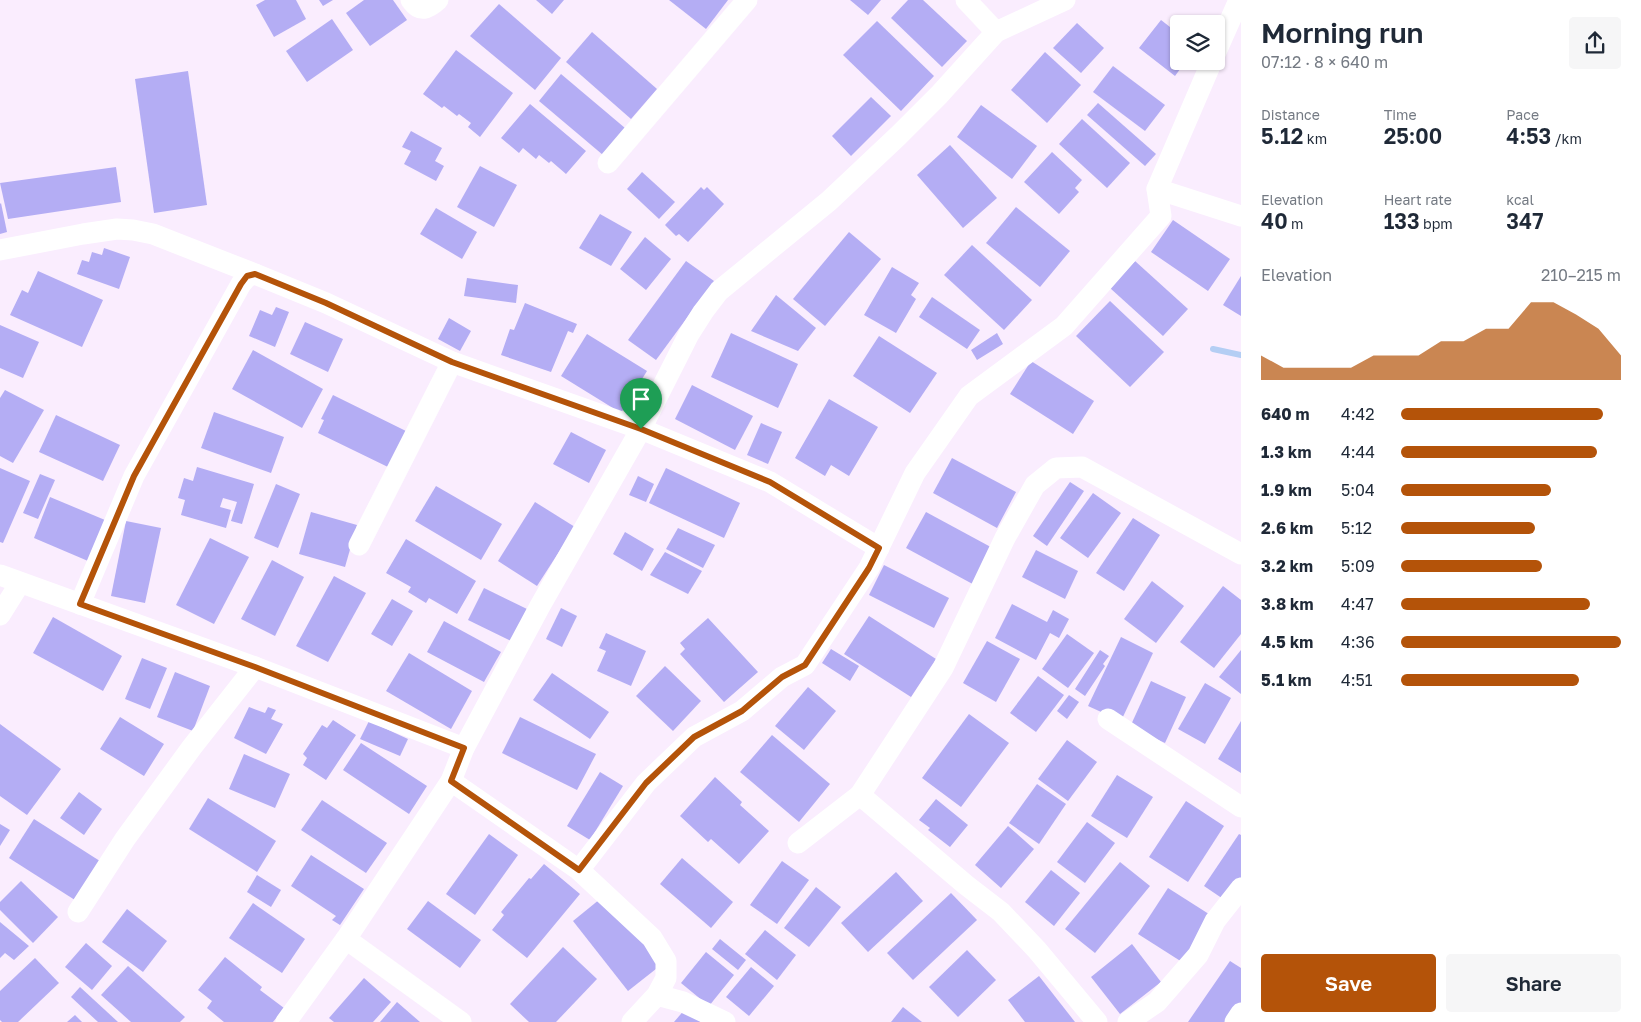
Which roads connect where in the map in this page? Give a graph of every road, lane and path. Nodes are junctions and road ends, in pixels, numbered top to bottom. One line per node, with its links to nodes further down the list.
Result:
1 (411, 0): 2 (street)
2 (438, 0)
3 (747, 0): 10 (street)
4 (966, 0): 7 (street)
5 (1065, 0): 7 (street)
6 (1239, 0): 8 (street)
7 (996, 32): 16 (street)
8 (1225, 32)
9 (1208, 70): 11 (street)
10 (608, 164)
11 (1157, 189): 12 (street); 18 (street)
12 (1241, 216)
13 (0, 250): 14 (street)
14 (255, 274): 15 (street); 22 (street)
15 (452, 362): 16 (street); 17 (street)
16 (641, 429): 18 (street); 26 (street)
17 (358, 545)
18 (879, 548): 31 (street)
19 (1241, 554): 28 (street)
20 (0, 575): 21 (street)
21 (20, 583): 22 (street); 23 (street)
22 (80, 604): 24 (street)
23 (0, 615)
24 (255, 667): 26 (street); 33 (street)
25 (1108, 719): 29 (street)
26 (464, 748): 27 (street)
27 (451, 781): 31 (street); 34 (street)
28 (860, 795): 30 (street); 41 (street)
29 (1241, 807)
30 (798, 843)
31 (579, 870): 35 (street)
32 (1241, 888): 42 (street)
33 (78, 912)
34 (346, 939): 37 (street); 38 (street)
35 (657, 995): 39 (street); 40 (street)
36 (1241, 1013): 43 (street)
37 (286, 1022)
38 (461, 1022)
39 (632, 1022)
40 (725, 1022)
41 (1097, 1022)
42 (1128, 1022)
43 (1235, 1022)

